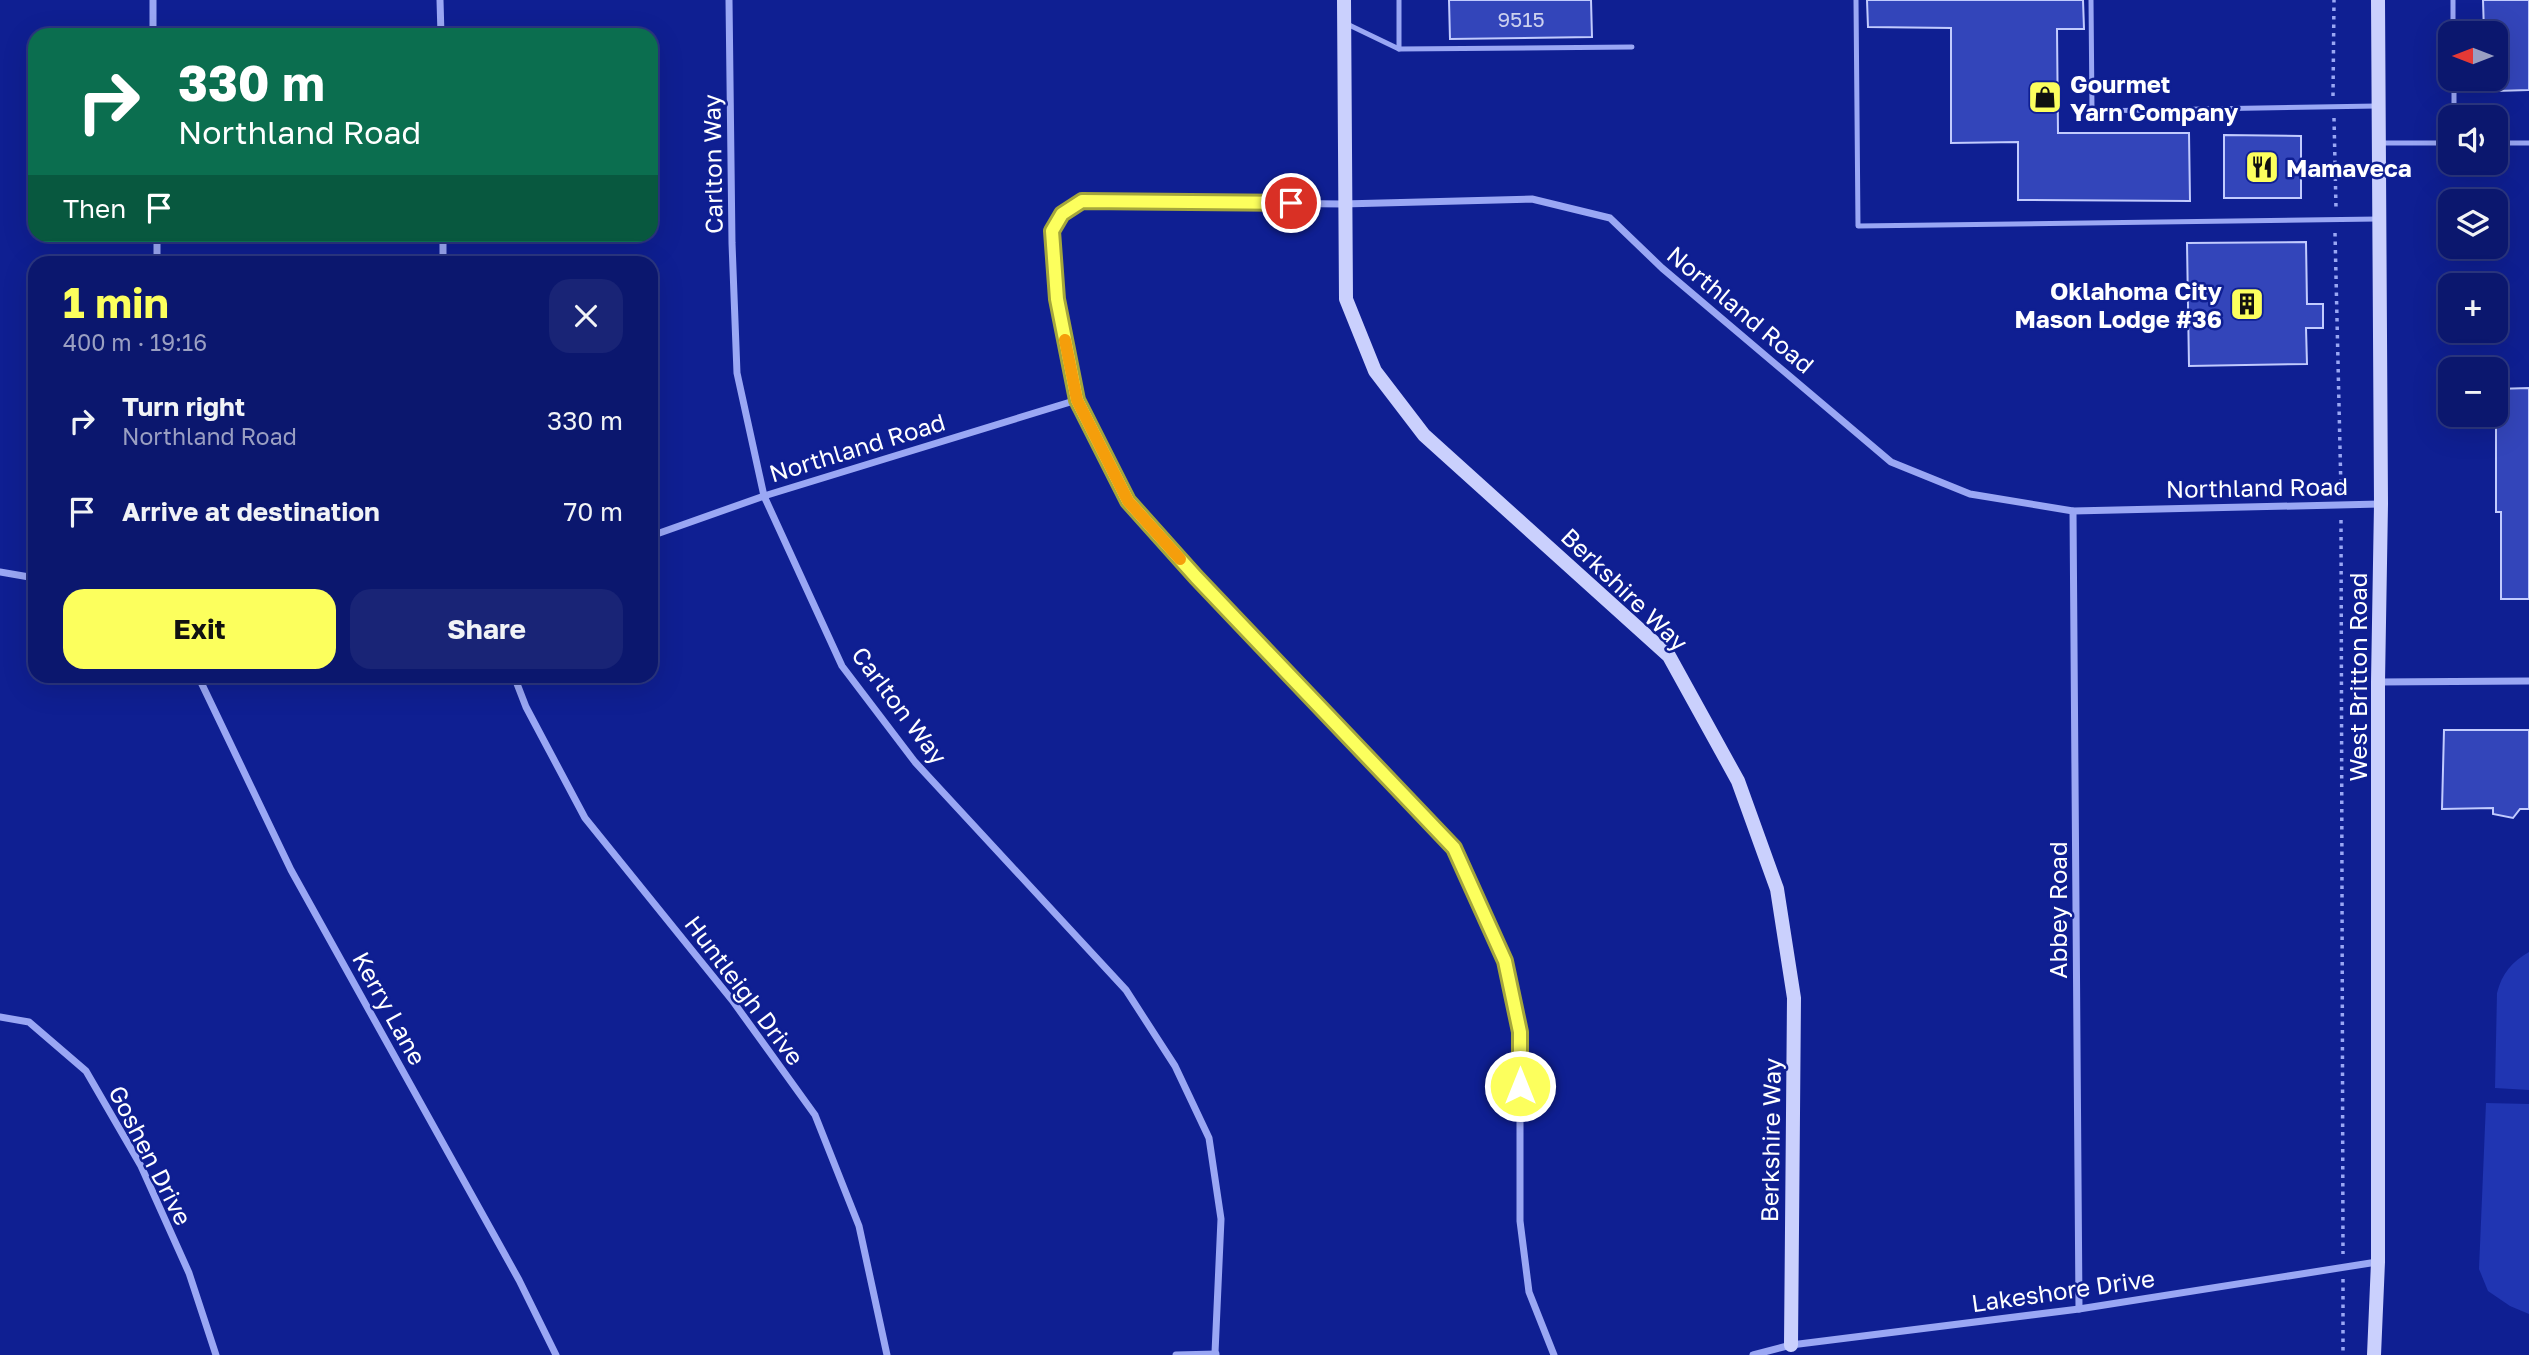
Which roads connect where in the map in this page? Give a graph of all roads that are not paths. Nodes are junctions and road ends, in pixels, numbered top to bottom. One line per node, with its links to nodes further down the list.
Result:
1 (153, 0): 12 (street)
2 (440, 0): 13 (street)
3 (729, 0): 24 (street, Carlton Way)
4 (1343, 0): 11 (street, Berkshire Way)
5 (1399, 0): 15 (lane)
6 (1856, 0): 22 (lane)
7 (2091, 0): 16 (lane)
8 (2378, 0): 16 (street, West Britton Road)
9 (2453, 0): 10 (lane)
10 (2453, 21)
11 (1344, 23): 15 (lane); 21 (street, Berkshire Way)
12 (153, 28)
13 (441, 28)
14 (1632, 47): 15 (lane)
15 (1399, 49)
16 (2378, 106): 17 (street, West Britton Road)
17 (2378, 143): 18 (lane); 22 (street, West Britton Road)
18 (2438, 143)
19 (2508, 143): 20 (lane)
20 (2529, 143)
21 (1343, 204): 23 (street, Northland Road); 26 (street, Northland Road); 37 (street, Berkshire Way)
22 (2378, 219): 25 (street, West Britton Road)
23 (1077, 400): 24 (street, Northland Road); 43 (street)
24 (764, 496): 27 (street, Northland Road); 38 (street, Carlton Way)
25 (2381, 503): 26 (street, Northland Road); 31 (street, West Britton Road)
26 (2073, 511): 36 (street, Abbey Road)
27 (658, 534)
28 (0, 572): 29 (street)
29 (28, 577)
30 (2529, 681): 31 (street)
31 (2378, 682): 35 (street, West Britton Road)
32 (201, 683): 40 (street, Kerry Lane)
33 (517, 683): 41 (street, Huntleigh Drive)
34 (0, 1017): 39 (street, Goshen Drive)
35 (2378, 1262): 36 (street, Lakeshore Drive); 45 (street, West Britton Road)
36 (2079, 1308): 37 (street, Lakeshore Drive)
37 (1791, 1345): 44 (street, Lakeshore Drive)
38 (1216, 1354): 42 (street)
39 (216, 1355)
40 (556, 1355)
41 (887, 1355)
42 (1176, 1355)
43 (1554, 1355)
44 (1752, 1355)
45 (2374, 1355)

